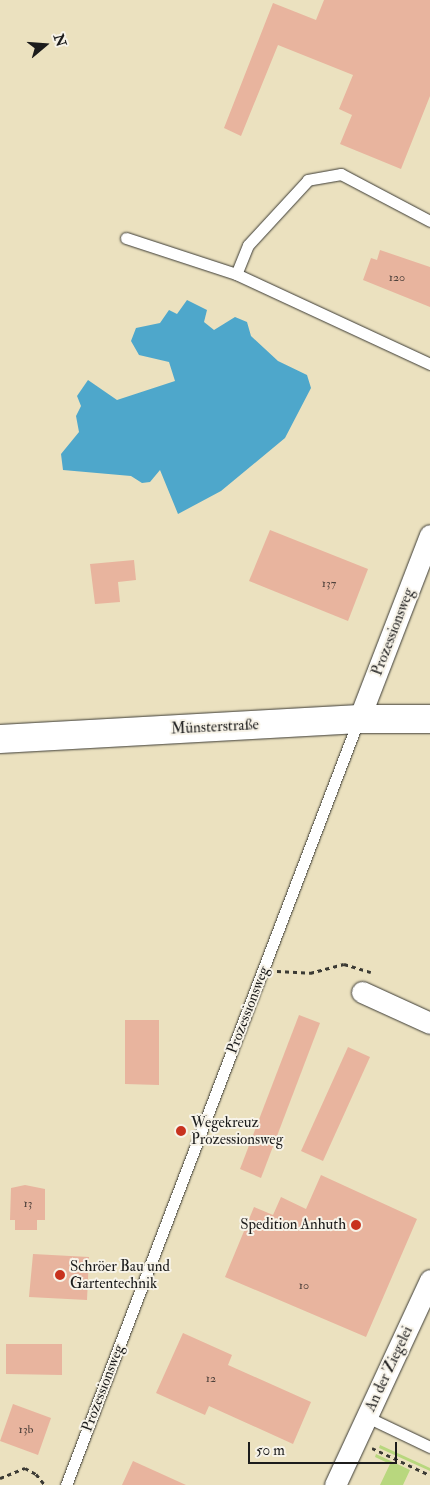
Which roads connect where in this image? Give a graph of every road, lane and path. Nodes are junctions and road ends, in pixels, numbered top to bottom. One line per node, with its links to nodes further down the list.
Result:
1 (430, 221): 3 (lane)
2 (126, 238): 3 (lane)
3 (236, 274): 4 (lane)
4 (430, 364)
5 (430, 535): 6 (street, Prozessionsweg)
6 (359, 719): 7 (main road, Münsterstraße); 8 (main road, Münsterstraße); 18 (lane, Prozessionsweg)
7 (430, 719)
8 (0, 739)
9 (362, 992): 10 (street)
10 (430, 1023)
11 (430, 1280): 12 (street, An der Ziegelei)
12 (367, 1416): 13 (street, An der Ziegelei); 14 (lane)
13 (356, 1441): 15 (path); 19 (street, An der Ziegelei)
14 (430, 1447)
15 (430, 1475)
16 (0, 1478): 17 (path)
17 (45, 1485)
18 (66, 1485)
19 (335, 1485)

